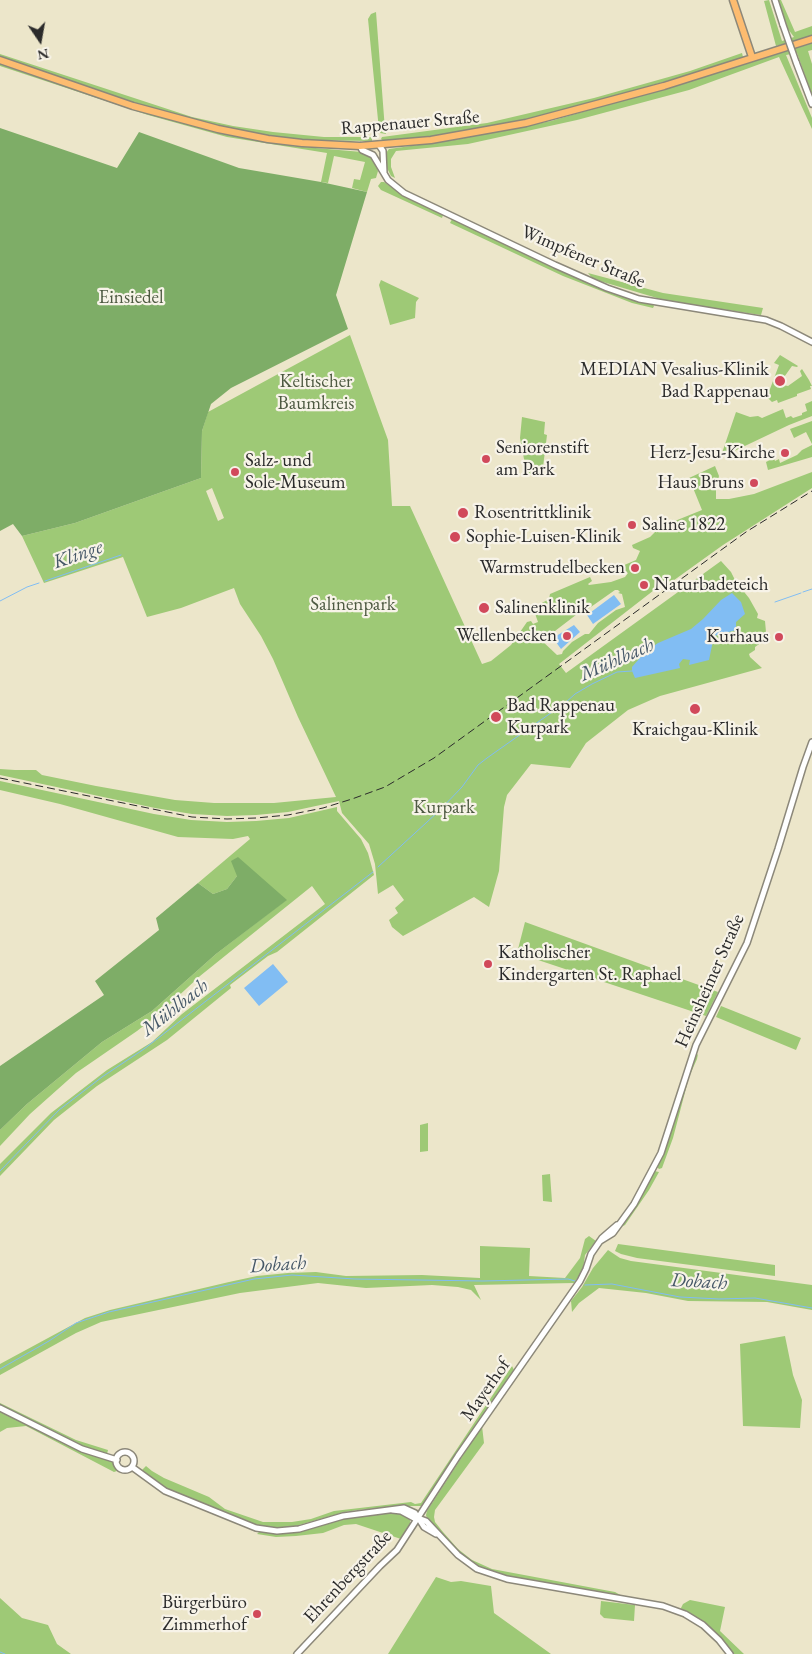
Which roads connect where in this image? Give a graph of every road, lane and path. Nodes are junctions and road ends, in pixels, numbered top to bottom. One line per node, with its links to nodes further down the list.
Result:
1 (733, 0): 4 (main road)
2 (775, 0): 6 (street, bridge)
3 (812, 39): 4 (main road, Rappenauer Straße)
4 (752, 57): 7 (main road, Rappenauer Straße)
5 (0, 60): 8 (main road, Rappenauer Straße)
6 (812, 104)
7 (379, 145): 8 (main road, Rappenauer Straße); 9 (street); 10 (street)
8 (360, 146): 9 (street, Wimpfener Straße)
9 (377, 160): 10 (street, Wimpfener Straße)
10 (384, 174): 11 (street, Wimpfener Straße)
11 (812, 342)
12 (812, 742): 13 (street, Heinsheimer Straße)
13 (580, 1281): 17 (street, Mayerhof)
14 (0, 1408): 15 (street)
15 (117, 1460): 16 (street); 16 (street)
16 (132, 1467): 17 (street)
17 (418, 1518): 18 (street, Ehrenbergstraße); 19 (street)
18 (296, 1654)
19 (730, 1654)

